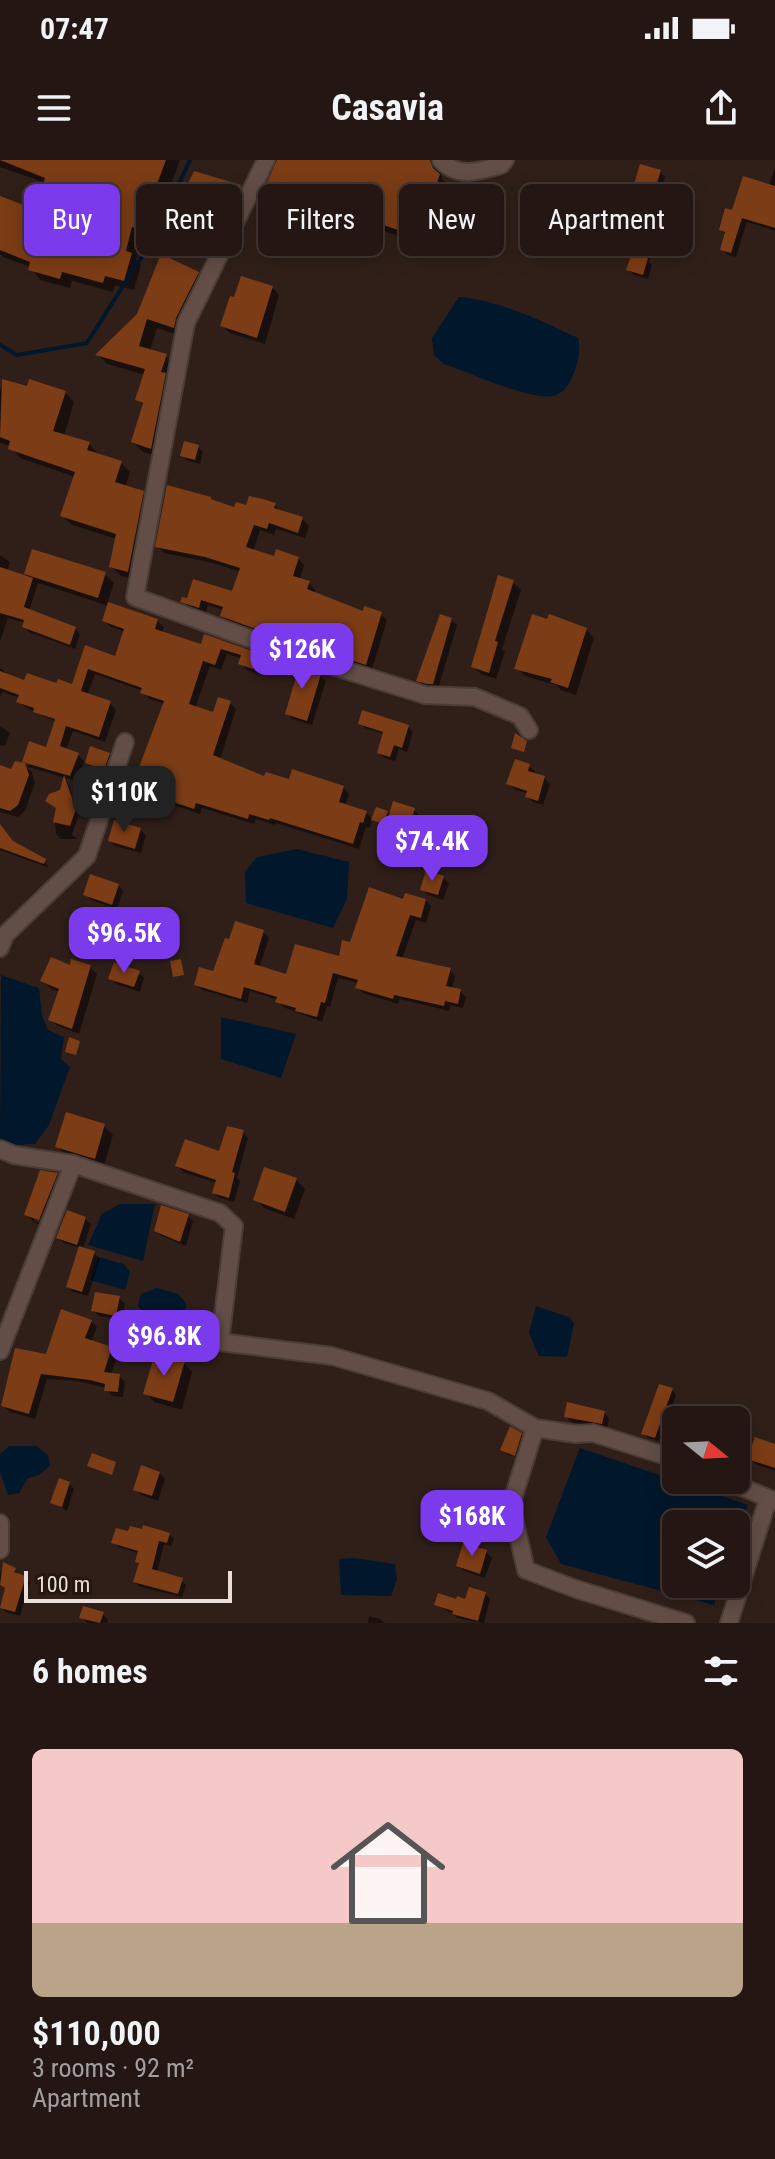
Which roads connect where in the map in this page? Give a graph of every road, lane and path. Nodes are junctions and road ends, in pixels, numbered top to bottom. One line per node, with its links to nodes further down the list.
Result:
1 (266, 160): 4 (street)
2 (441, 160): 3 (street)
3 (505, 160)
4 (529, 730)
5 (125, 742): 6 (street)
6 (0, 948)
7 (0, 1149): 8 (street)
8 (73, 1164): 9 (street); 10 (street)
9 (0, 1351)
10 (535, 1428): 11 (street); 16 (street)
11 (662, 1455)
12 (750, 1491): 13 (street)
13 (771, 1500): 17 (street)
14 (0, 1523): 15 (street)
15 (0, 1550)
16 (686, 1623)
17 (729, 1623)

